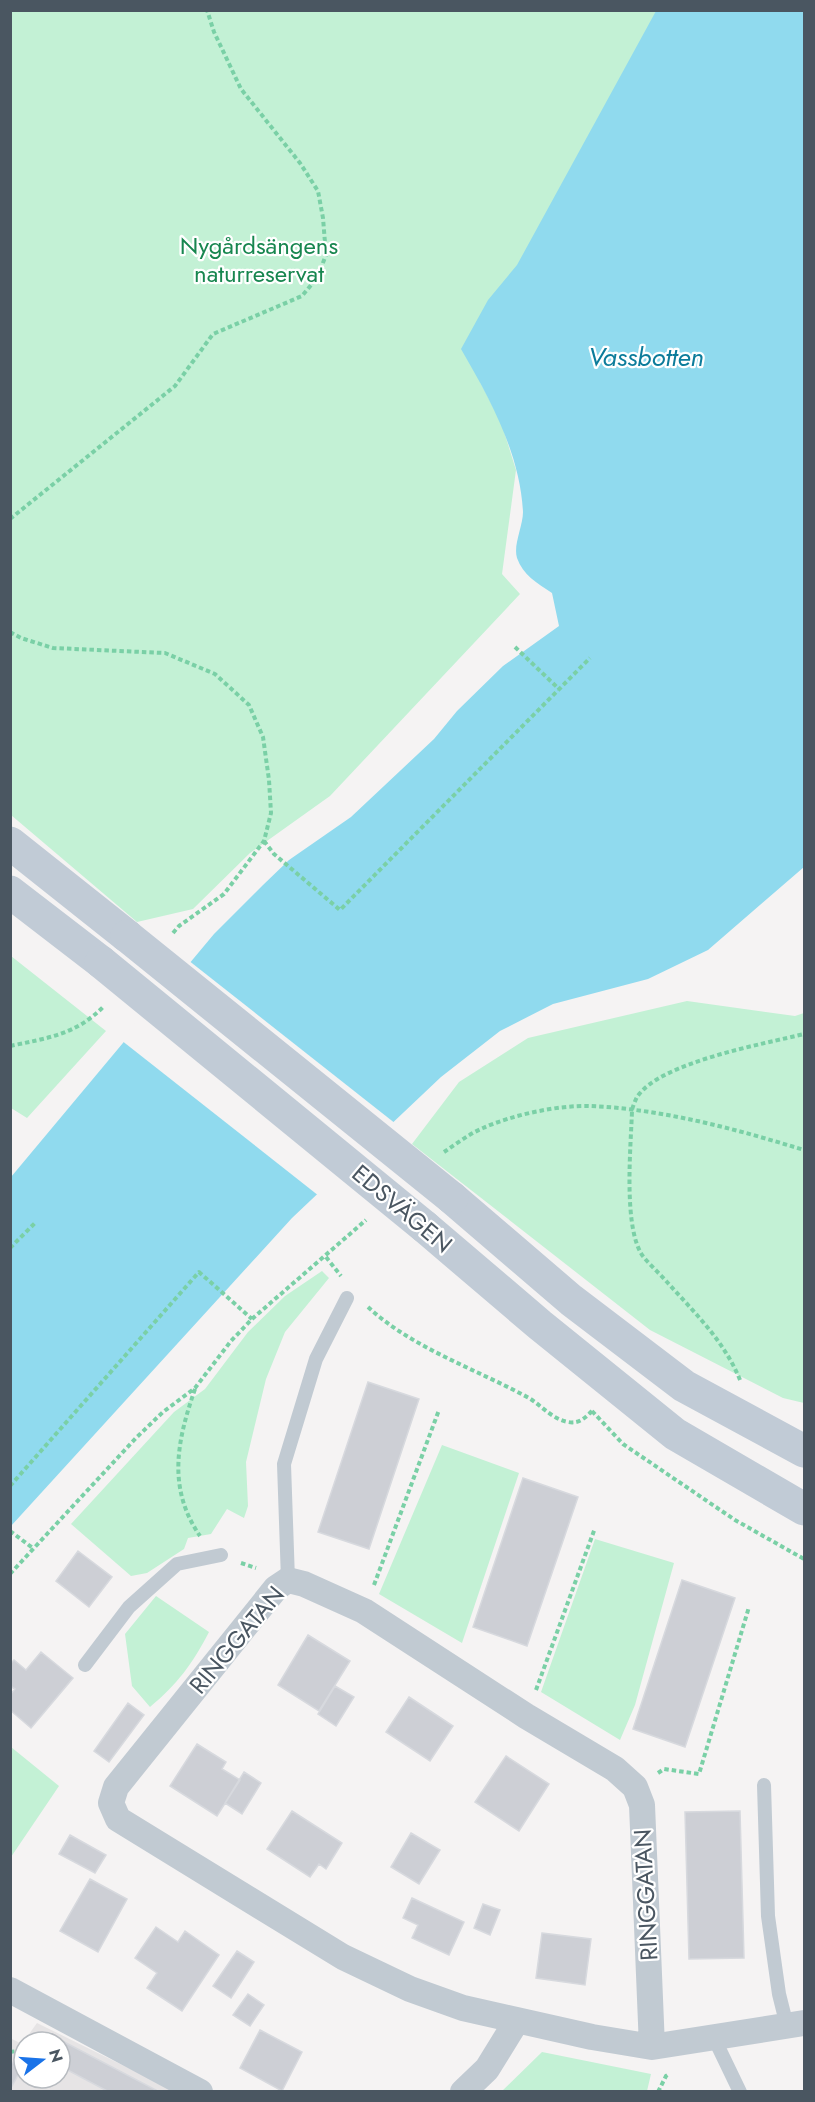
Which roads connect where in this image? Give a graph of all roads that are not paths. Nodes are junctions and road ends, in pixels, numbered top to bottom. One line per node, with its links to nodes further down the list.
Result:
1 (10, 843): 4 (main road, EDSVÄGEN, bridge)
2 (10, 892): 5 (main road, EDSVÄGEN, bridge)
3 (347, 1298): 7 (lane)
4 (804, 1451)
5 (804, 1509)
6 (221, 1555): 8 (lane)
7 (288, 1580): 11 (street, RINGGATAN); 14 (street, RINGGATAN)
8 (85, 1665)
9 (764, 1785): 12 (lane)
10 (10, 1990): 15 (street)
11 (516, 2022): 14 (street, RINGGATAN); 16 (street)
12 (796, 2025): 13 (street, RINGGATAN)
13 (714, 2038): 14 (street, RINGGATAN); 17 (lane)
14 (652, 2046)
15 (200, 2091)
16 (464, 2091)
17 (740, 2091)

